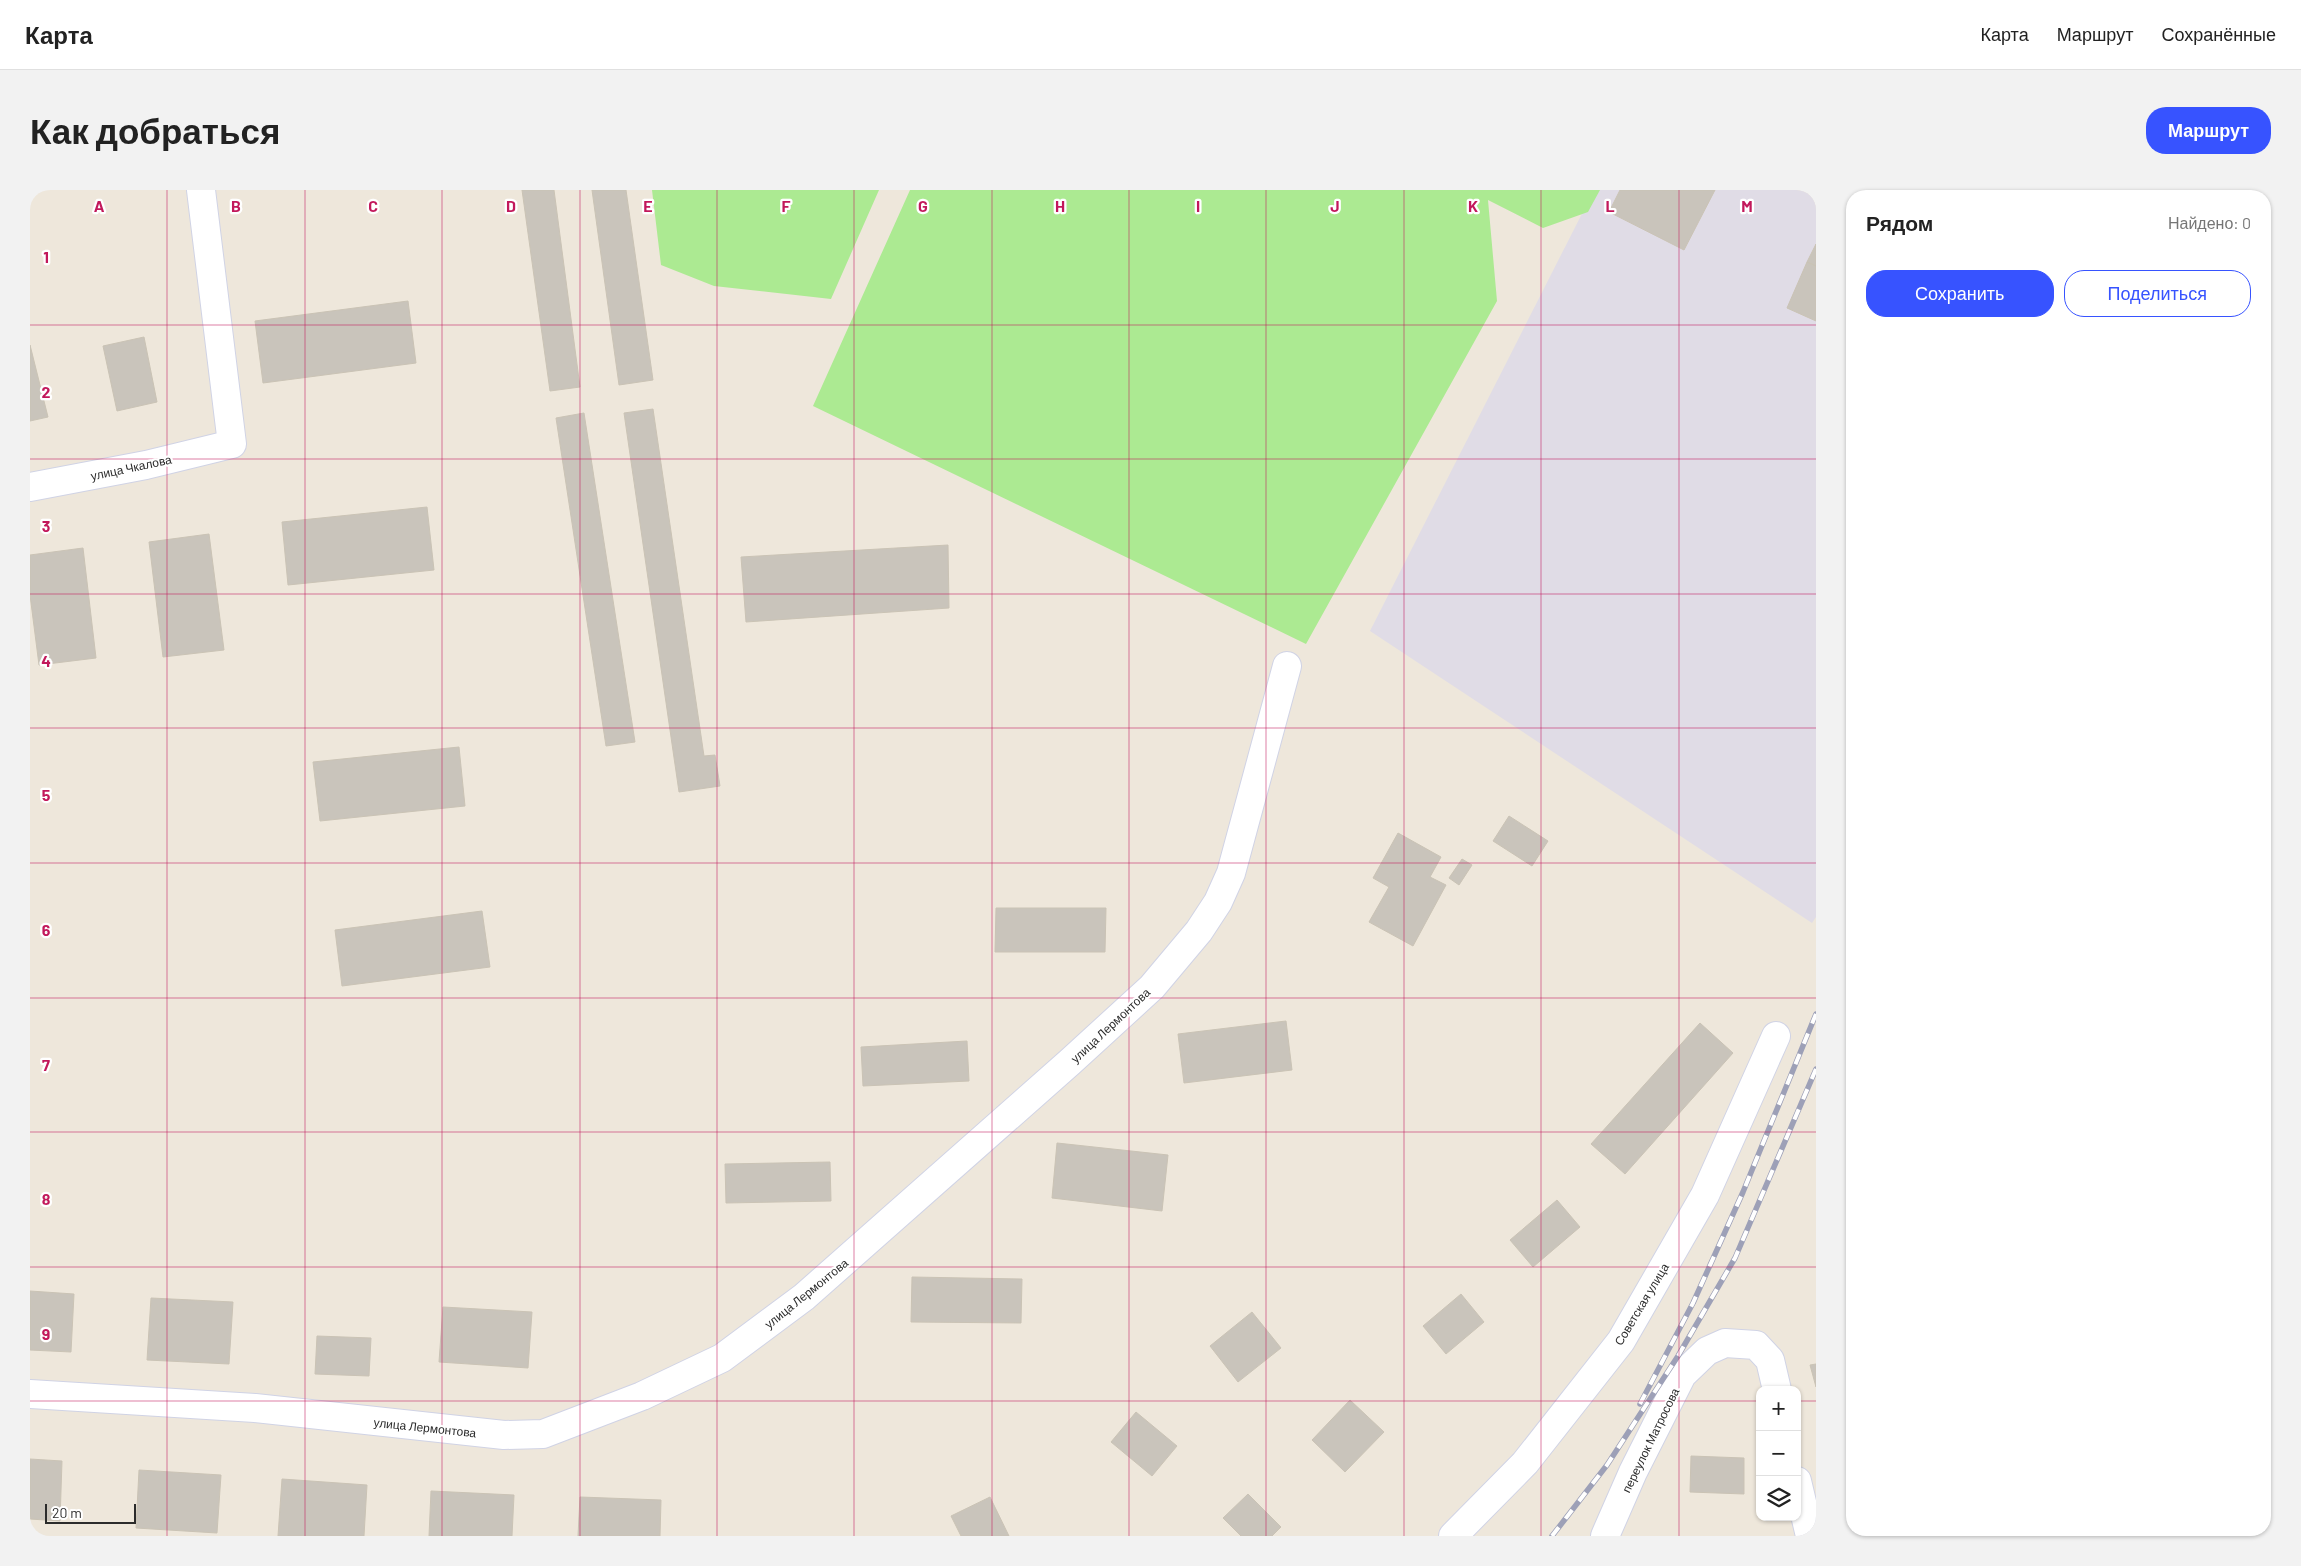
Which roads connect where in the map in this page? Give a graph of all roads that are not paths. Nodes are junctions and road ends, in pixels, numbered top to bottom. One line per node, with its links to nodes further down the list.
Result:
1 (201, 190): 2 (street, улица Чкалова)
2 (30, 487)
3 (1287, 666): 6 (street, улица Лермонтова)
4 (1776, 1036): 8 (street, Советская улица)
5 (1775, 1386): 9 (street, переулок Матросова)
6 (30, 1394)
7 (1801, 1497): 10 (street)
8 (1453, 1536)
9 (1605, 1536)
10 (1810, 1536)

